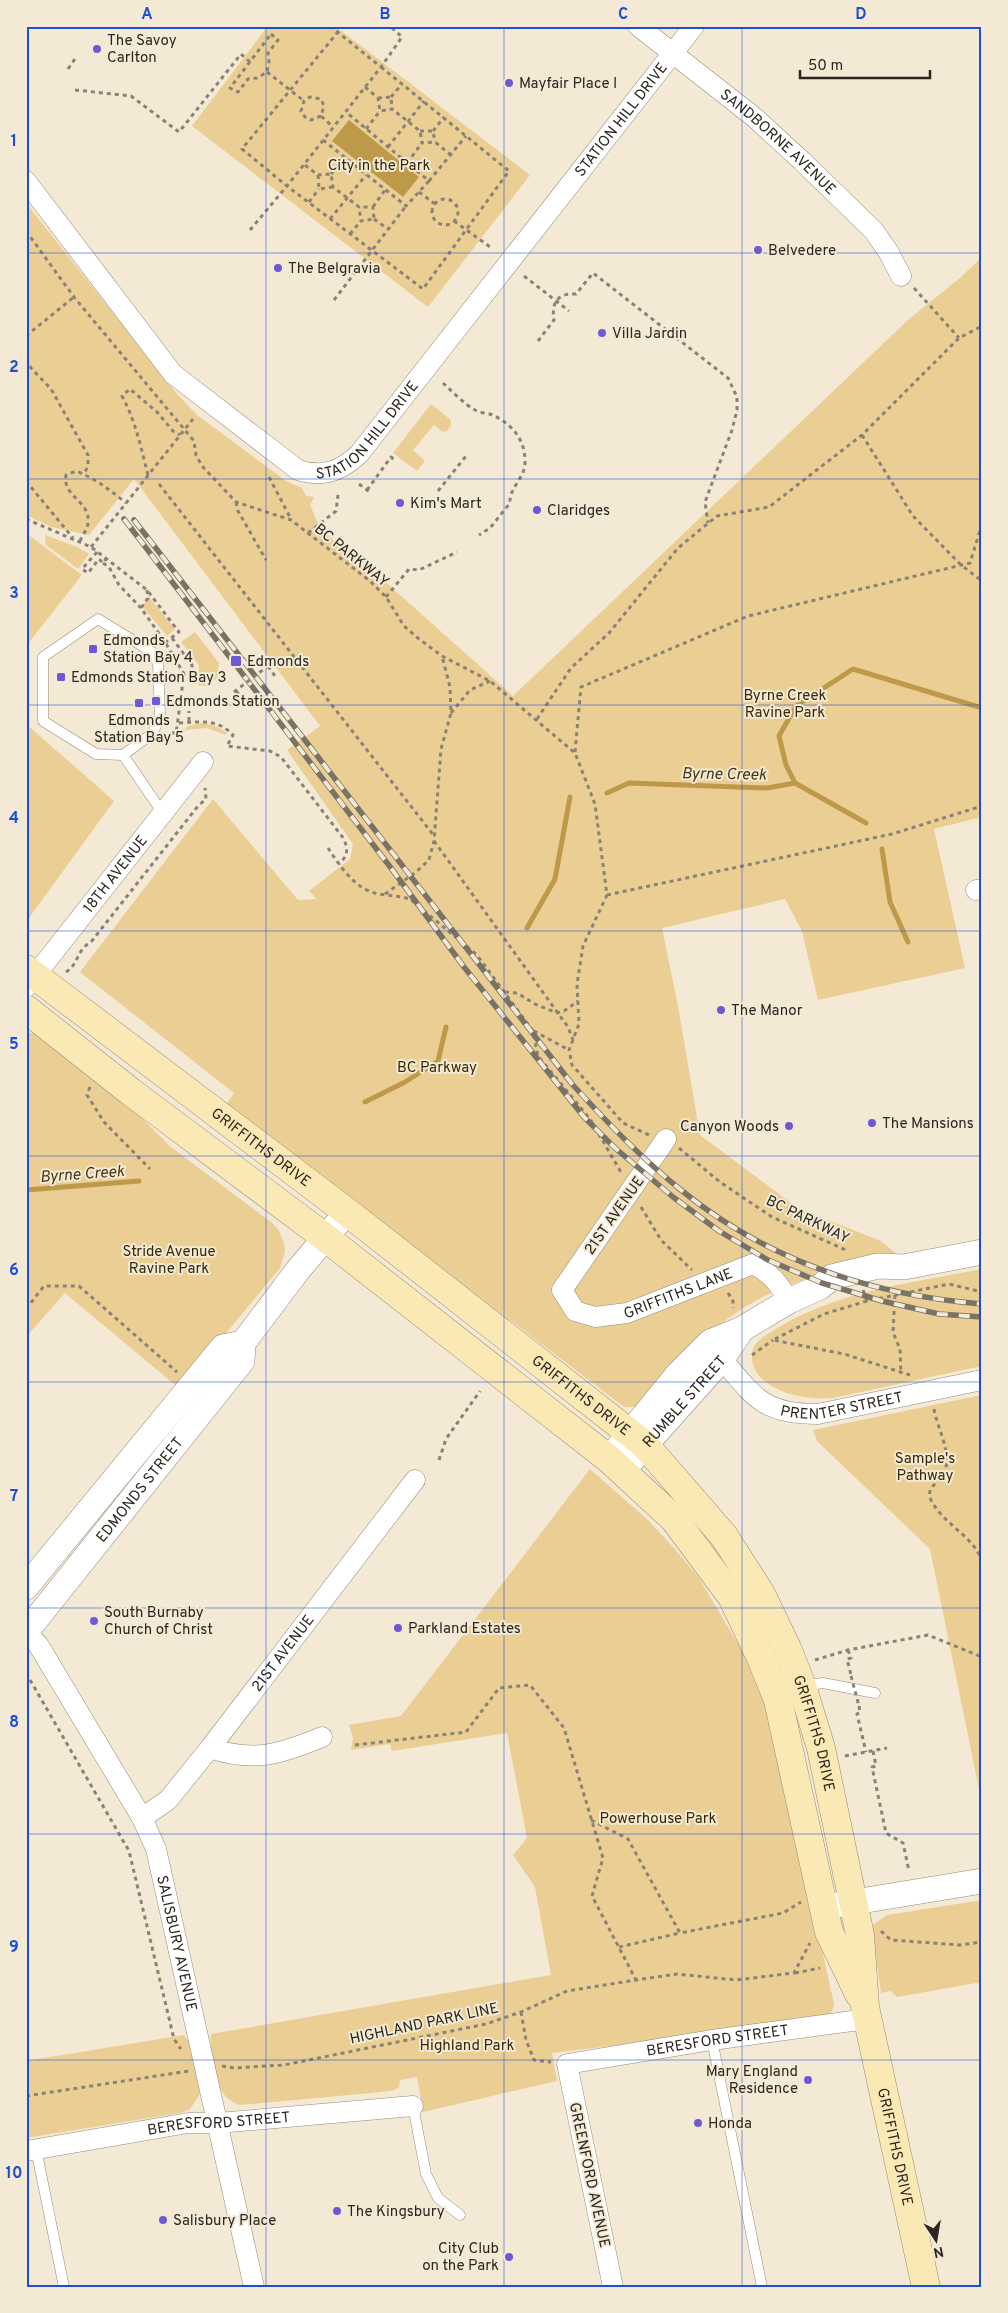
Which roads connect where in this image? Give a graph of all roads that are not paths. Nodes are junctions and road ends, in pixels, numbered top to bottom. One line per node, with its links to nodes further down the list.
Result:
1 (638, 26): 3 (street, SANDBORNE AVENUE)
2 (694, 26): 3 (street, STATION HILL DRIVE)
3 (673, 53): 4 (street, STATION HILL DRIVE); 5 (street, SANDBORNE AVENUE)
4 (26, 181)
5 (901, 276)
6 (123, 755): 6 (lane); 8 (lane)
7 (202, 762): 8 (street, 18TH AVENUE)
8 (162, 812): 9 (street, 18TH AVENUE)
9 (29, 977): 12 (main road, GRIFFITHS DRIVE)
10 (26, 1009): 13 (main road, GRIFFITHS DRIVE)
11 (666, 1139): 15 (street, 21ST AVENUE)
12 (347, 1212): 13 (street, EDMONDS STREET); 21 (main road, GRIFFITHS DRIVE)
13 (326, 1238): 18 (street, EDMONDS STREET); 22 (main road, GRIFFITHS DRIVE)
14 (982, 1252): 16 (street, RUMBLE STREET)
15 (562, 1290): 16 (street, GRIFFITHS LANE)
16 (789, 1301): 17 (street, RUMBLE STREET)
17 (742, 1329): 19 (street, RUMBLE STREET); 21 (street, RUMBLE STREET)
18 (243, 1343): 24 (street, EDMONDS STREET); 25 (street, EDMONDS STREET)
19 (722, 1359): 20 (street, PRENTER STREET); 21 (street, RUMBLE STREET)
20 (982, 1380)
21 (638, 1439): 22 (street, RUMBLE STREET); 26 (main road, GRIFFITHS DRIVE)
22 (616, 1464): 33 (main road, GRIFFITHS DRIVE)
23 (415, 1480): 29 (street, 21ST AVENUE)
24 (26, 1587)
25 (26, 1632): 30 (street, SALISBURY AVENUE)
26 (806, 1674): 27 (lane); 32 (main road, GRIFFITHS DRIVE)
27 (875, 1693)
28 (322, 1737): 29 (street)
29 (210, 1748): 30 (street, 21ST AVENUE)
30 (142, 1818): 38 (street, SALISBURY AVENUE)
31 (982, 1882): 32 (street)
32 (854, 1902): 33 (street); 34 (main road, GRIFFITHS DRIVE)
33 (814, 1903): 34 (main road, GRIFFITHS DRIVE)
34 (866, 2013): 35 (street, BERESFORD STREET); 45 (main road, GRIFFITHS DRIVE)
35 (712, 2040): 36 (street, BERESFORD STREET); 44 (lane)
36 (567, 2064): 43 (street, GREENFORD AVENUE)
37 (414, 2106): 38 (street, BERESFORD STREET); 40 (lane)
38 (218, 2123): 39 (street, BERESFORD STREET); 42 (street, SALISBURY AVENUE)
39 (31, 2150): 41 (lane)
40 (460, 2215)
41 (64, 2287)
42 (254, 2287)
43 (613, 2287)
44 (762, 2287)
45 (926, 2287)

